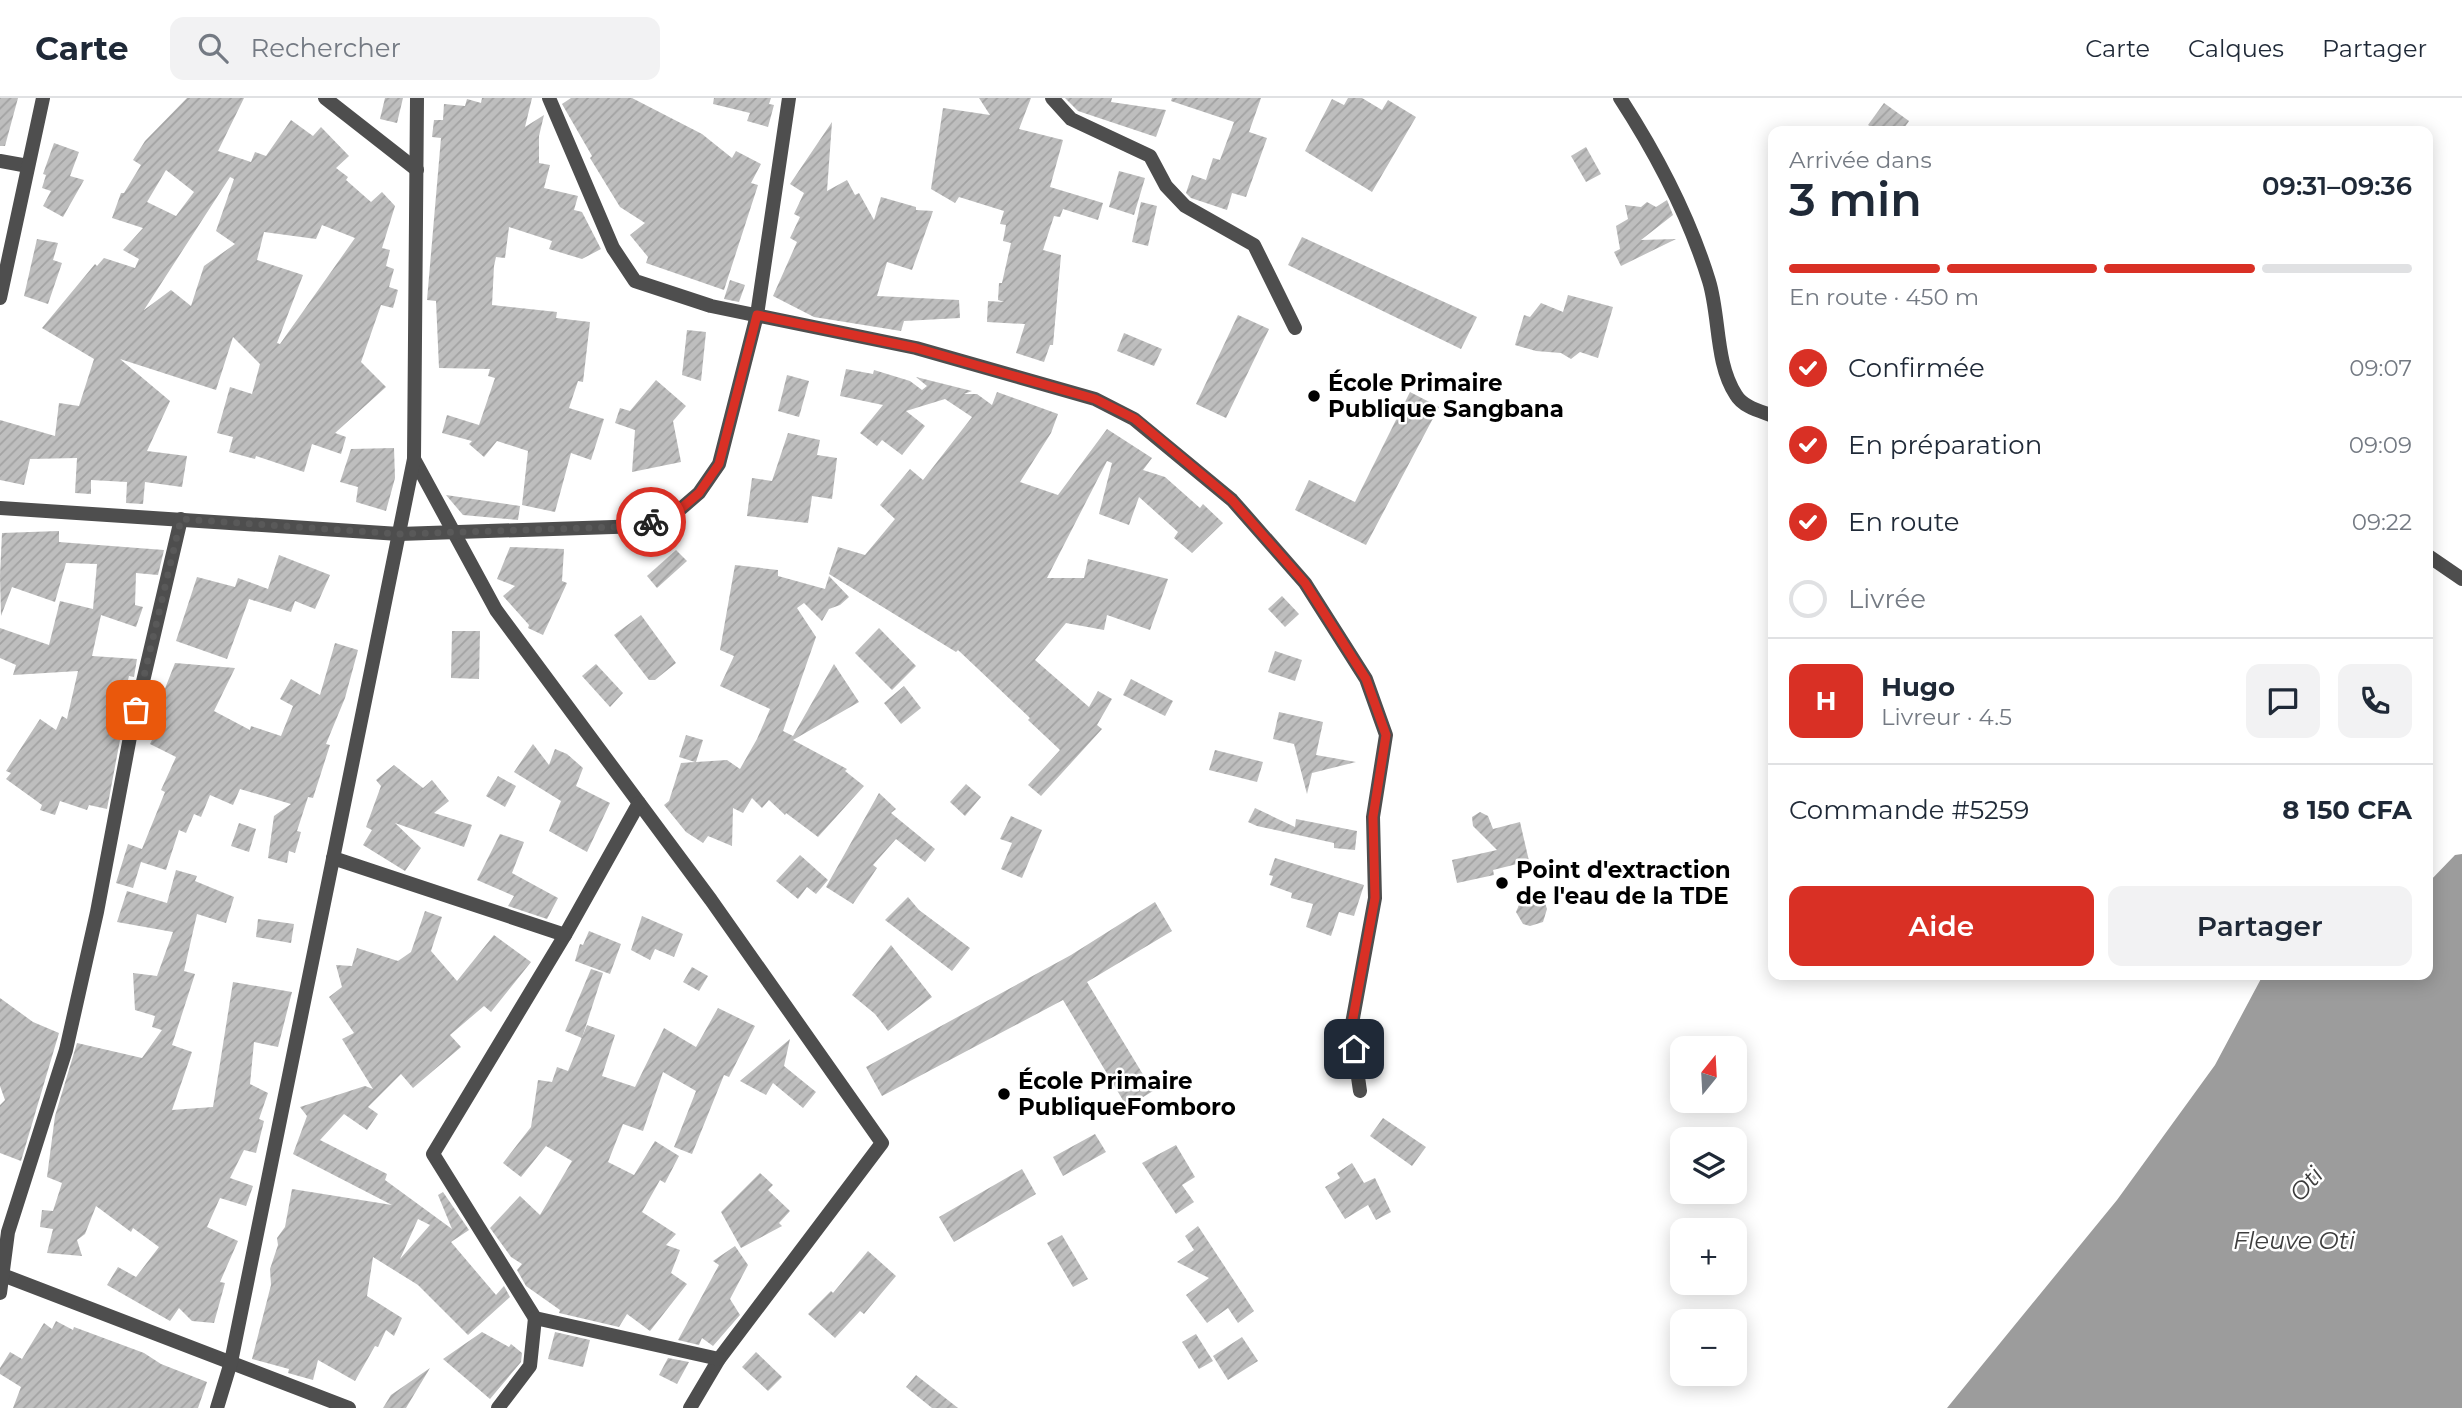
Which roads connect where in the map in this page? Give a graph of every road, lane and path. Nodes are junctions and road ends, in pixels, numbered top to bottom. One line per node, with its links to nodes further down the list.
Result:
1 (43, 98): 9 (street)
2 (325, 98): 10 (street)
3 (417, 98): 10 (street)
4 (550, 98): 12 (street)
5 (789, 98): 12 (street)
6 (1052, 98): 13 (street)
7 (1620, 98): 14 (street)
8 (0, 161): 9 (street)
9 (28, 166): 11 (street)
10 (417, 170): 15 (street)
11 (0, 298)
12 (757, 315): 18 (street); 25 (street)
13 (1295, 328)
14 (1768, 414)
15 (414, 458): 18 (street); 19 (street)
16 (0, 508): 17 (street)
17 (181, 519): 19 (street); 26 (street)
18 (454, 533): 19 (street); 22 (street)
19 (399, 534): 23 (street)
20 (2433, 559): 21 (street)
21 (2462, 579)
22 (639, 803): 24 (street); 29 (street)
23 (333, 858): 24 (street); 30 (street)
24 (565, 935): 28 (street)
25 (1360, 1090)
26 (1, 1275): 27 (street); 30 (street)
27 (0, 1293)
28 (535, 1318): 29 (street); 33 (street)
29 (719, 1359): 34 (street)
30 (231, 1362): 31 (street); 32 (street)
31 (217, 1408)
32 (349, 1408)
33 (498, 1408)
34 (690, 1408)

